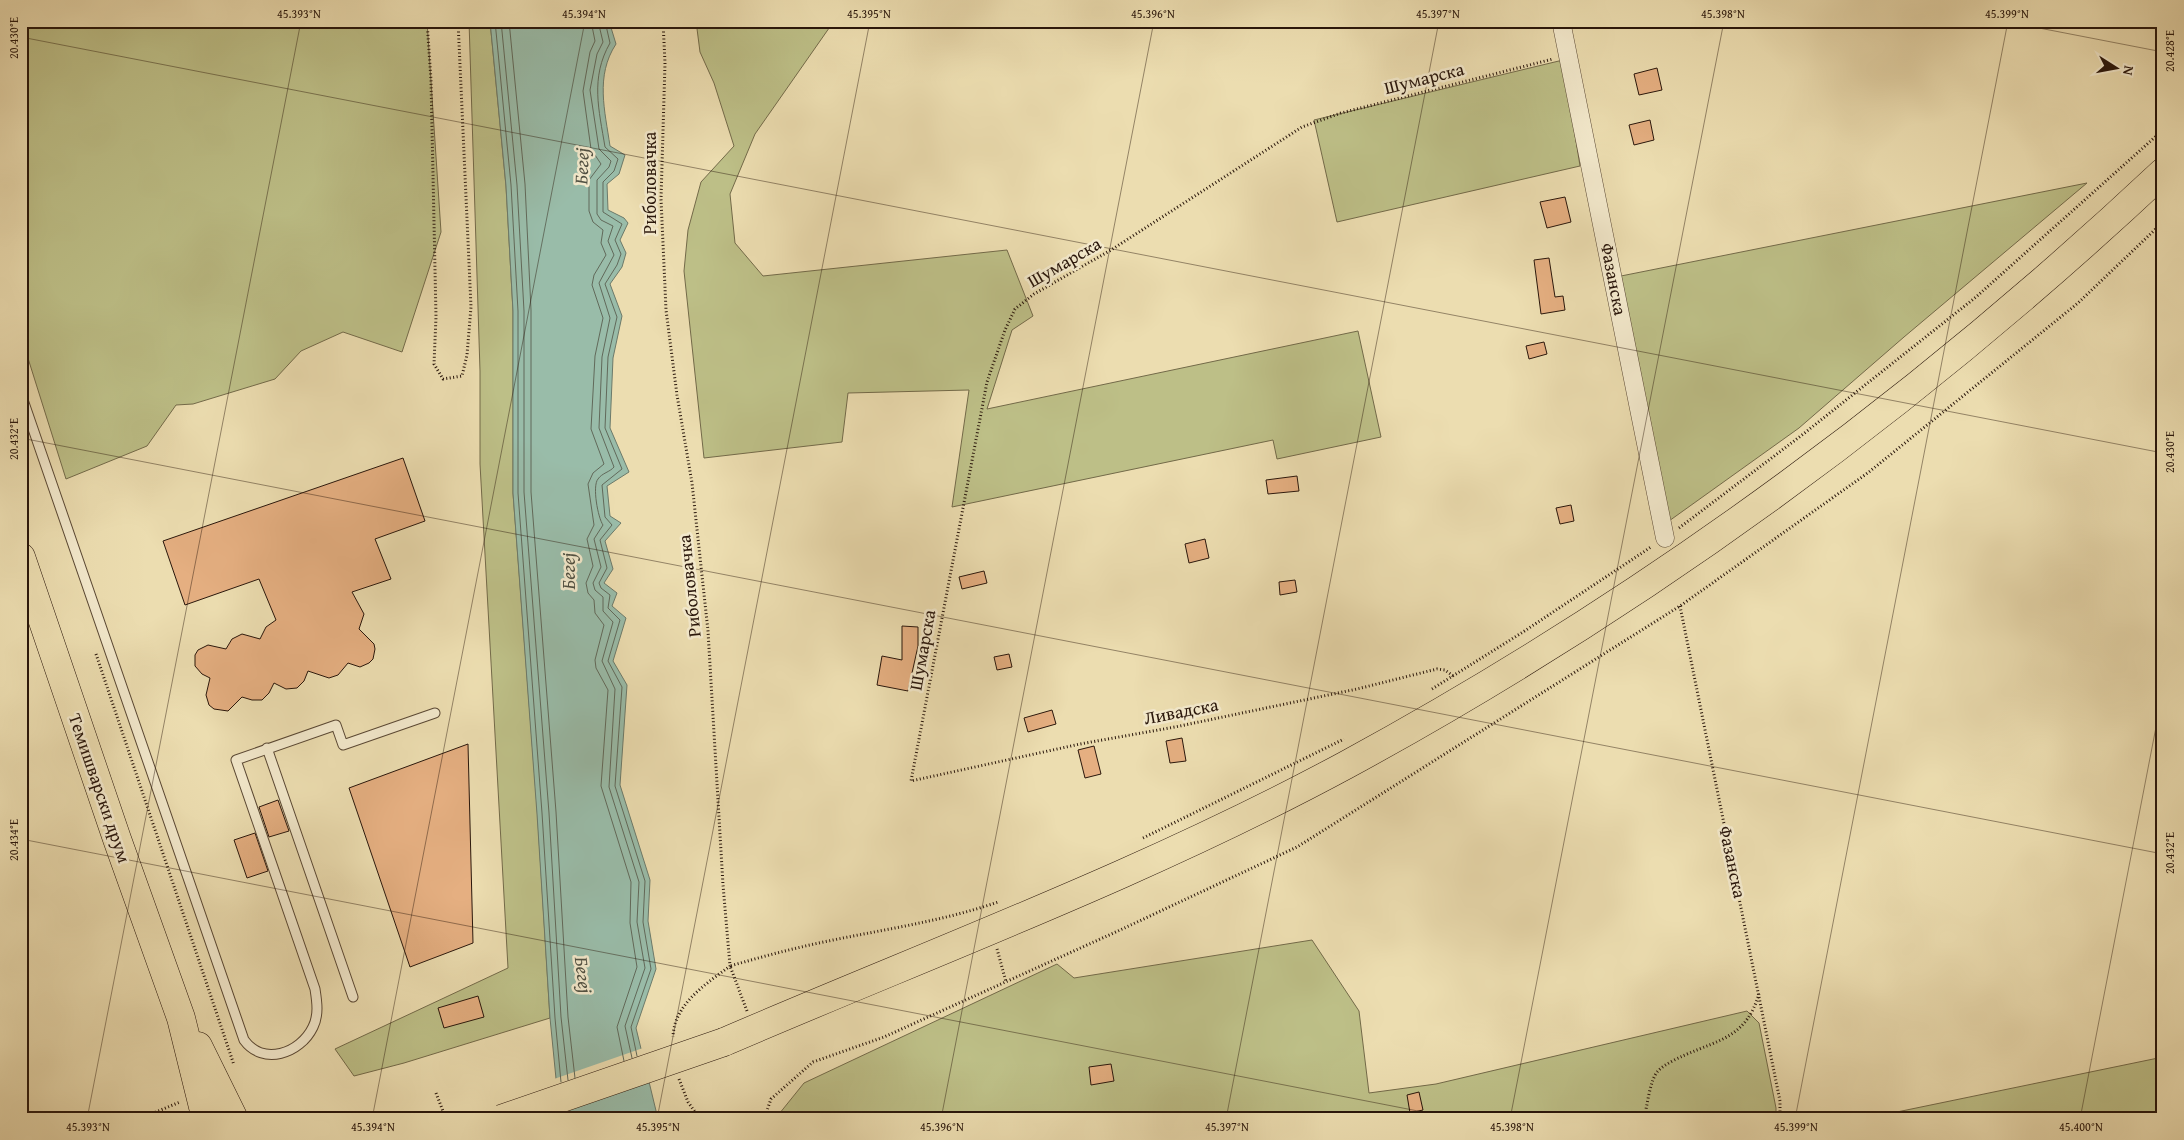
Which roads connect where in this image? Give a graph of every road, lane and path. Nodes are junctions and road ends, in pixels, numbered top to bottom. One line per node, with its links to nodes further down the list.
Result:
1 (427, 21): 2 (path)
2 (458, 21)
3 (663, 21): 22 (path, Риболовачка)
4 (1561, 21): 5 (street, Фазанска)
5 (1569, 55): 9 (street, Фазанска); 18 (path, Шумарска)
6 (2163, 130): 9 (path)
7 (2163, 172): 21 (main road)
8 (21, 394): 17 (lane)
9 (1665, 538): 13 (path)
10 (21, 557): 26 (main road, Темишварски друм)
11 (1680, 606): 24 (path, Фазанска)
12 (93, 647): 29 (path)
13 (1454, 676): 14 (path); 18 (path, Ливадска)
14 (1430, 690)
15 (435, 713): 17 (lane)
16 (1348, 737): 19 (path)
17 (267, 748): 25 (lane)
18 (911, 781)
19 (1139, 840)
20 (999, 902): 22 (path)
21 (992, 930): 23 (path); 27 (main road)
22 (730, 966): 27 (path, Риболовачка); 28 (path)
23 (1006, 982)
24 (1759, 994): 39 (path); 40 (path, Фазанска)
25 (353, 996)
26 (181, 1018): 31 (main road, Темишварски друм); 35 (main road, Темишварски друм)
27 (754, 1029): 37 (main road, bridge)
28 (672, 1041)
29 (234, 1067)
30 (678, 1076): 38 (path)
31 (199, 1093): 33 (path); 34 (main road, Темишварски друм)
32 (436, 1093): 36 (path)
33 (139, 1119)
34 (206, 1119)
35 (234, 1119)
36 (446, 1119)
37 (501, 1119)
38 (700, 1119)
39 (1644, 1119)
40 (1780, 1119)

